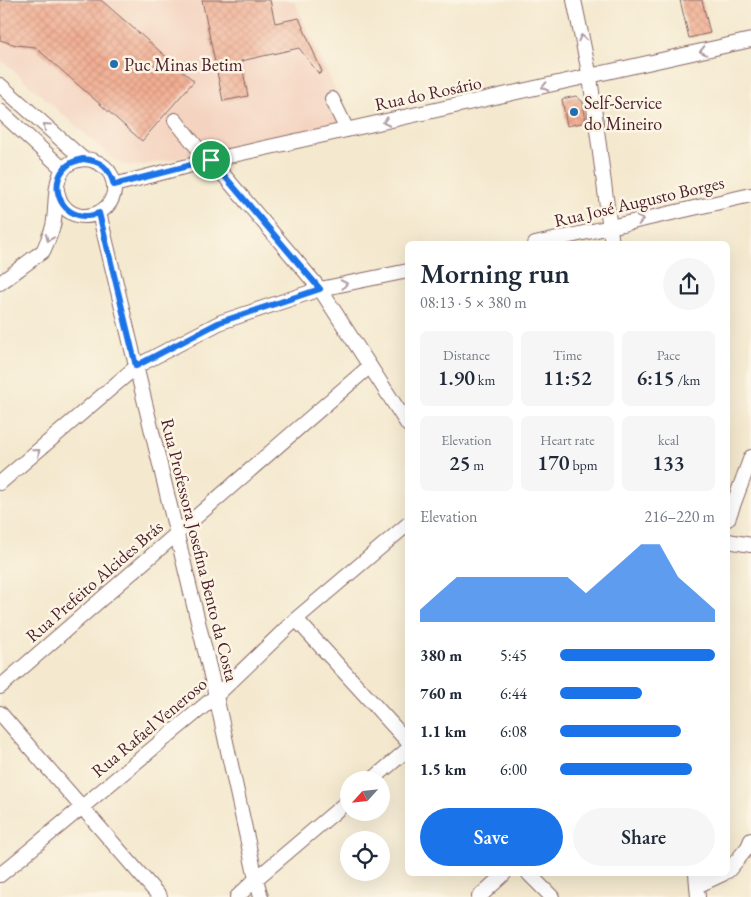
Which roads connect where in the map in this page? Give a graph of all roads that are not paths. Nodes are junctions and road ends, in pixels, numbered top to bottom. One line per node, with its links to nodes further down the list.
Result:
1 (574, 0): 3 (street, one-way to 1)
2 (751, 40): 3 (street, Rua do Rosário, one-way to 3)
3 (590, 77): 8 (street, Rua do Rosário, one-way to 8); 16 (street)
4 (0, 85): 9 (street, one-way to 4)
5 (332, 99): 8 (street)
6 (0, 112): 11 (street)
7 (175, 120): 10 (street)
8 (347, 130): 10 (street, Rua do Rosário)
9 (83, 159): 11 (street); 12 (street)
10 (209, 161): 12 (street, Rua do Rosário); 21 (street)
11 (63, 170): 13 (street)
12 (114, 185): 15 (street)
13 (57, 190): 15 (street); 20 (street, one-way to 20)
14 (751, 195): 16 (street, Rua José Augusto Borges, one-way to 14)
15 (99, 213): 22 (street, Rua Professora Josefina Bento da Costa)
16 (610, 227): 17 (street, Rua José Augusto Borges); 18 (street)
17 (548, 241)
18 (612, 241)
19 (405, 272): 21 (street, one-way to 19)
20 (0, 283)
21 (320, 289): 22 (street); 23 (street)
22 (136, 366): 26 (street, one-way to 22); 29 (street, Rua Professora Josefina Bento da Costa)
23 (370, 366): 24 (street); 29 (street, Rua Prefeito Alcides Brás)
24 (405, 420)
25 (751, 457): 27 (street)
26 (0, 484)
27 (730, 514)
28 (405, 527): 32 (street, Rua Rafael Veneroso)
29 (177, 534): 33 (street, Rua Prefeito Alcides Brás); 34 (street, Rua Professora Josefina Bento da Costa)
30 (730, 541): 31 (street)
31 (751, 545)
32 (296, 619): 34 (street, Rua Rafael Veneroso); 36 (street)
33 (0, 687)
34 (216, 696): 39 (street, Rua Rafael Veneroso); 47 (street, Rua Professora Josefina Bento da Costa)
35 (0, 713): 39 (street)
36 (405, 739)
37 (405, 752): 38 (street)
38 (382, 771)
39 (82, 806): 43 (street, Rua Rafael Veneroso); 49 (street)
40 (340, 808): 47 (street)
41 (751, 840): 42 (street)
42 (730, 869)
43 (0, 875)
44 (502, 876): 52 (street)
45 (531, 876): 53 (street)
46 (719, 876): 48 (street)
47 (256, 879): 50 (street); 51 (street, Rua Professora Josefina Bento da Costa)
48 (697, 886)
49 (160, 897)
50 (237, 897)
51 (261, 897)
52 (480, 897)
53 (552, 897)

